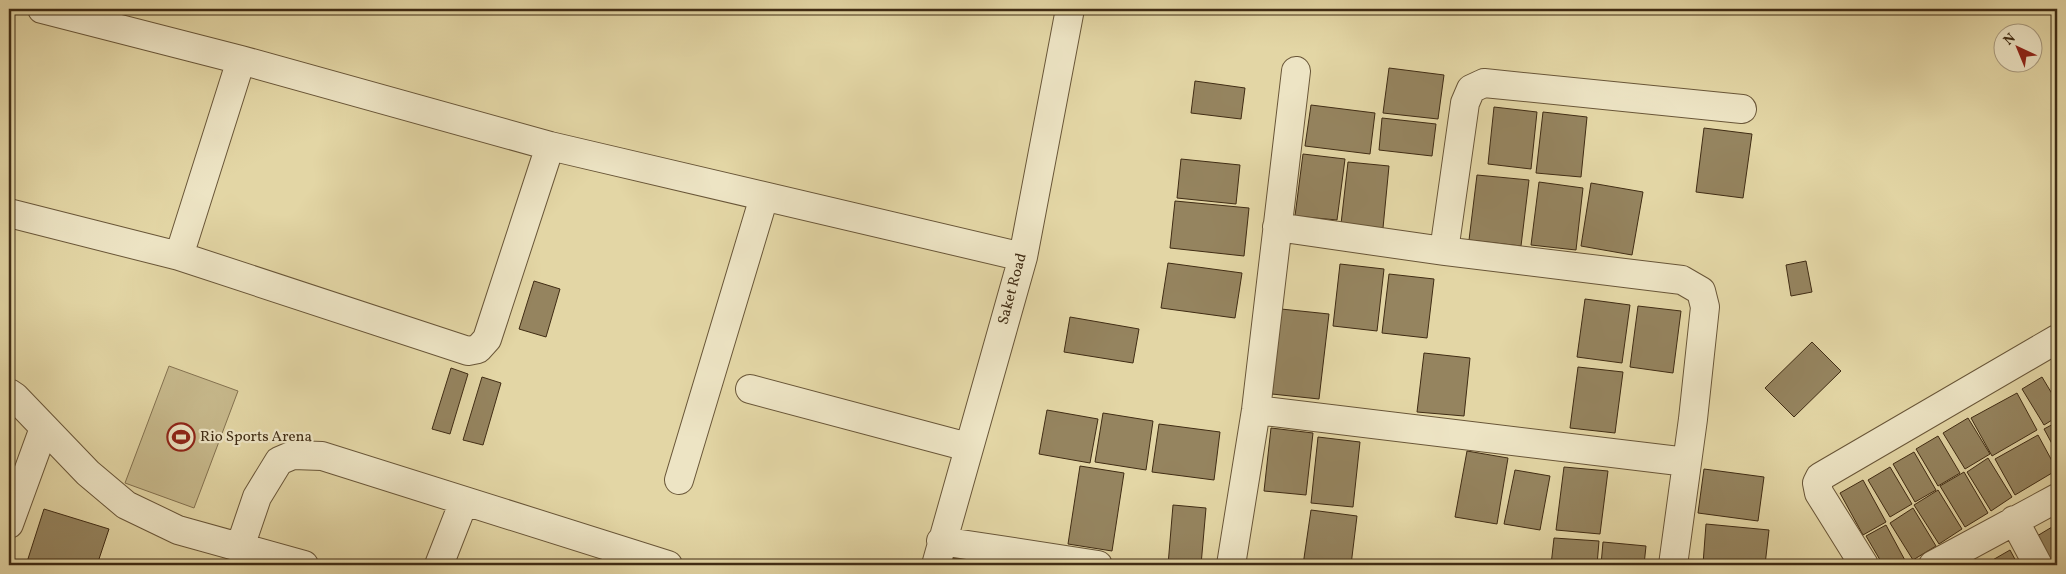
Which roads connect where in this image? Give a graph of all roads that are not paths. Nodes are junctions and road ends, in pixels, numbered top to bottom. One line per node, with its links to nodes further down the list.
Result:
1 (42, 9): 3 (street)
2 (1070, 9): 12 (street, Saket Road)
3 (241, 60): 6 (street); 11 (street)
4 (1296, 71): 9 (street)
5 (1742, 109): 10 (street)
6 (550, 146): 7 (street); 11 (street)
7 (764, 196): 12 (street); 20 (street)
8 (9, 214): 11 (street)
9 (1277, 227): 10 (street); 16 (street)
10 (1444, 251): 19 (street)
11 (179, 256)
12 (1023, 257): 18 (street, Saket Road)
13 (2057, 339): 33 (street)
14 (750, 389): 18 (street)
15 (9, 393): 17 (street)
16 (1256, 410): 19 (street); 31 (street)
17 (44, 428): 24 (street); 25 (street)
18 (968, 447): 26 (street, Saket Road)
19 (1687, 462): 32 (street)
20 (679, 480)
21 (2057, 498): 23 (street)
22 (464, 501): 25 (street); 27 (street); 29 (street)
23 (2014, 520): 34 (street); 35 (street)
24 (9, 524)
25 (240, 548): 28 (street)
26 (938, 553): 30 (street)
27 (658, 564)
28 (301, 565)
29 (439, 565)
30 (1098, 565)
31 (1231, 565)
32 (1673, 565)
33 (1864, 565)
34 (1933, 565)
35 (2038, 565)

